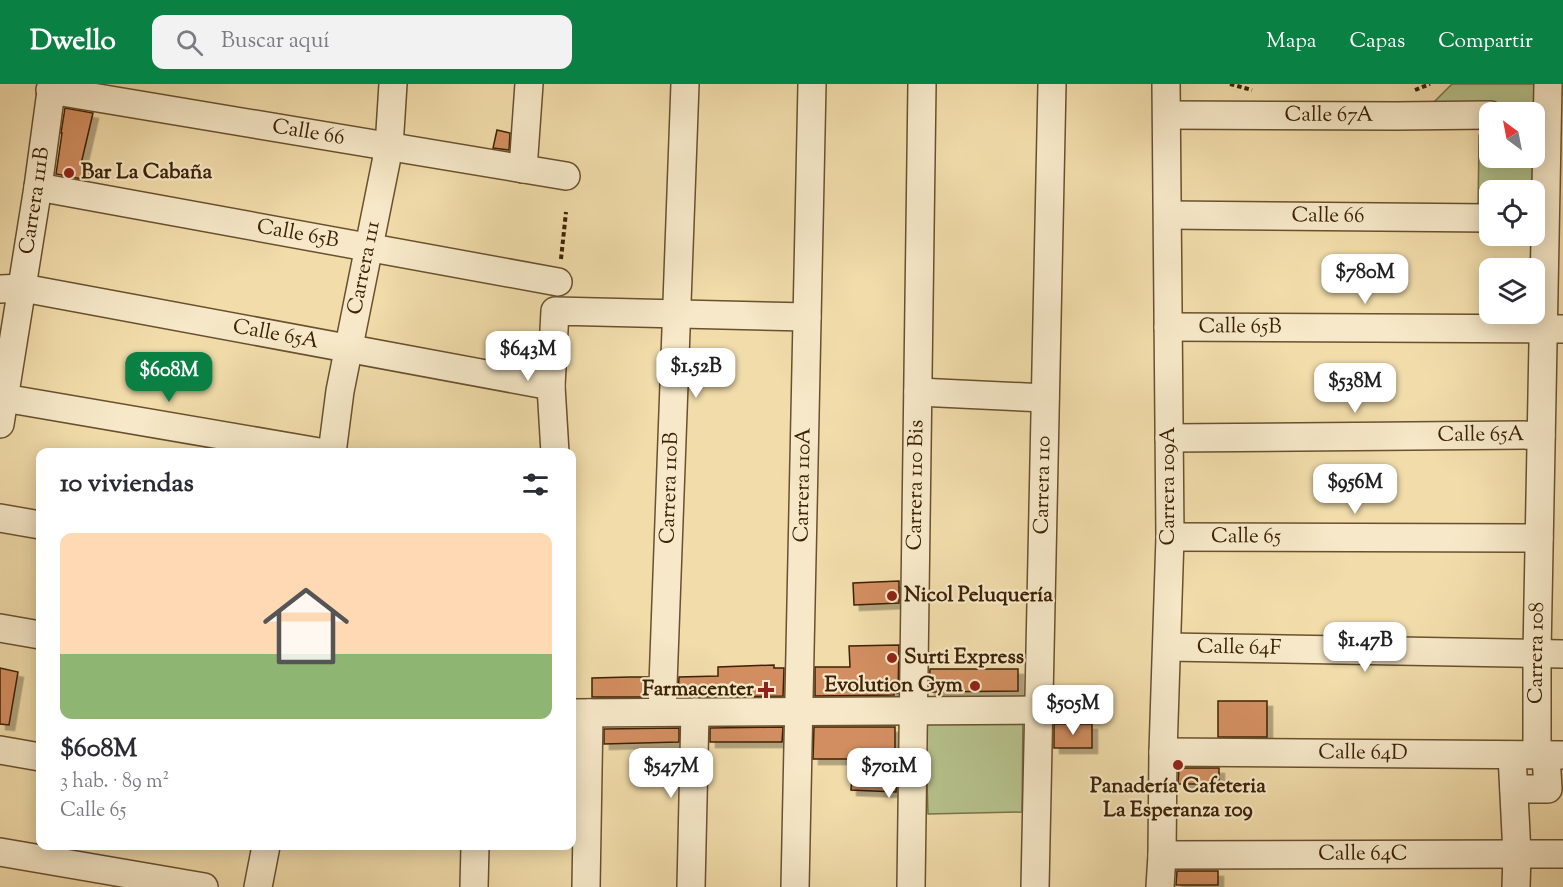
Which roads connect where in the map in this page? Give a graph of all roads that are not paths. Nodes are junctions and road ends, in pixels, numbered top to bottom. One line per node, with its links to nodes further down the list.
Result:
1 (393, 84): 13 (street, Carrera 111)
2 (529, 84): 14 (street)
3 (685, 84): 23 (street, Carrera 110B)
4 (812, 84): 24 (street, Carrera 110A)
5 (922, 84): 29 (street, Carrera 110 Bis)
6 (1052, 84): 30 (street, Carrera 110)
7 (1166, 84): 11 (street, Carrera 109A)
8 (1548, 84): 10 (street, Carrera 108)
9 (51, 87): 13 (street, Calle 66); 16 (street, Carrera 111B)
10 (1544, 102)
11 (1167, 115): 12 (street, Calle 67A); 17 (street, Carrera 109A)
12 (1479, 115)
13 (389, 147): 14 (street, Calle 66); 20 (street, Carrera 111)
14 (523, 169): 15 (street, Calle 66)
15 (566, 177)
16 (38, 187): 20 (street, Calle 65B); 22 (street, Carrera 111B)
17 (1168, 215): 18 (street, Calle 66); 25 (street, Carrera 109A)
18 (1479, 218)
19 (1543, 246): 26 (street, Carrera 108)
20 (369, 248): 21 (street, Calle 65B); 27 (street, Carrera 111)
21 (558, 282)
22 (11, 288): 27 (street, Calle 65A); 31 (street, Carrera 111B)
23 (676, 314): 24 (street); 28 (street); 48 (street, Carrera 110B)
24 (807, 317): 46 (street, Carrera 110A)
25 (1168, 327): 26 (street, Calle 65B); 33 (street, Carrera 109A)
26 (1553, 329): 32 (street, Carrera 108)
27 (349, 348): 28 (street, Calle 65A); 35 (street, Carrera 111)
28 (551, 386): 36 (street)
29 (918, 392): 30 (street); 47 (street, Carrera 110 Bis)
30 (1045, 398): 45 (street, Carrera 110)
31 (2, 411): 34 (street)
32 (1541, 435): 33 (street, Calle 65A); 40 (street, Carrera 108)
33 (1169, 438): 39 (street, Carrera 109A)
34 (287, 448)
35 (333, 448)
36 (555, 448)
37 (0, 518): 38 (street)
38 (36, 524)
39 (1170, 537): 40 (street, Calle 65); 43 (street, Carrera 109A)
40 (1539, 538): 44 (street, Carrera 108)
41 (0, 628): 42 (street)
42 (36, 634)
43 (1167, 647): 44 (street, Calle 64F); 52 (street, Carrera 109A)
44 (1550, 653): 53 (street, Carrera 108)
45 (1038, 710): 47 (street); 68 (street, Carrera 110)
46 (799, 711): 47 (street); 49 (street); 66 (street, Carrera 110A)
47 (913, 711): 67 (street, Carrera 110 Bis)
48 (662, 712): 49 (street); 50 (street)
49 (695, 712): 65 (street)
50 (580, 713): 64 (street)
51 (0, 750): 54 (street)
52 (1163, 752): 53 (street, Calle 64D); 60 (street, Carrera 109A)
53 (1540, 755): 58 (street, Carrera 108)
54 (36, 756)
55 (265, 850): 62 (street)
56 (475, 850): 63 (street)
57 (0, 852): 61 (street)
58 (1517, 854): 59 (street, Calle 64C); 60 (street, Calle 64C); 70 (street, Carrera 108)
59 (1563, 854)
60 (1162, 855): 69 (street, Carrera 109A)
61 (204, 887)
62 (258, 887)
63 (474, 887)
64 (586, 887)
65 (691, 887)
66 (795, 887)
67 (910, 887)
68 (1035, 887)
69 (1160, 887)
70 (1516, 887)

